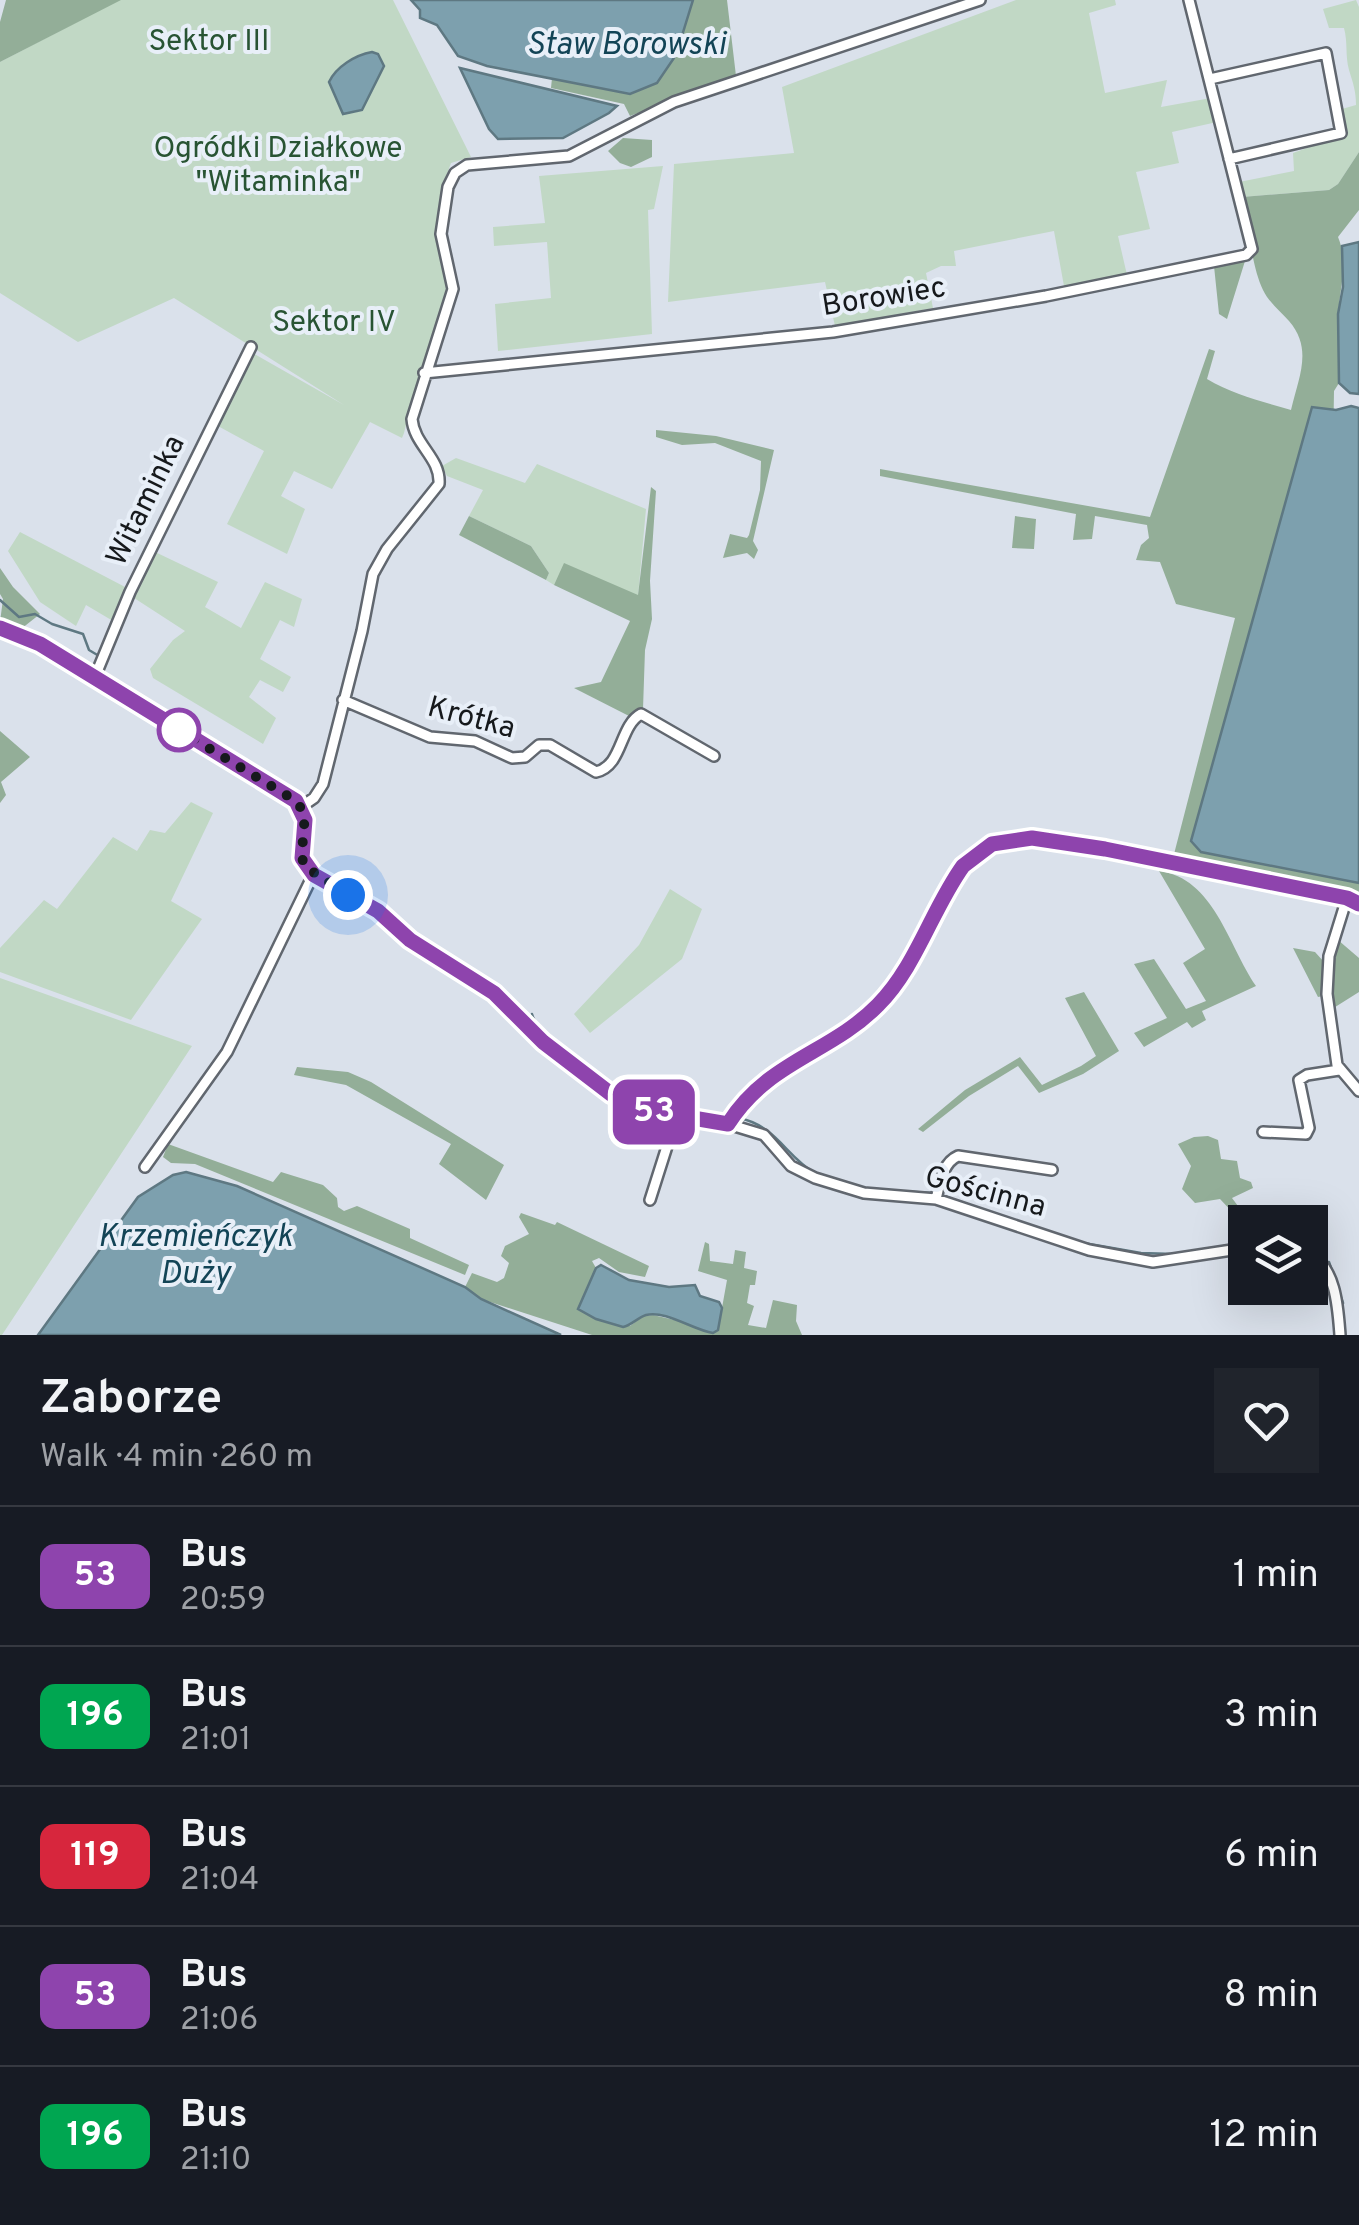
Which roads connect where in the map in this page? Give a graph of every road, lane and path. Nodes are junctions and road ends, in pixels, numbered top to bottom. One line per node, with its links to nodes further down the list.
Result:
1 (980, 0): 6 (street)
2 (1190, 0): 3 (street, Borowiec)
3 (1210, 79): 4 (street, Borowiec); 4 (street)
4 (1229, 159): 6 (street, Borowiec)
5 (251, 346): 8 (street, Witaminka)
6 (424, 374): 9 (street)
7 (0, 628): 8 (street)
8 (94, 679): 11 (street)
9 (343, 700): 10 (street, Krótka); 11 (street)
10 (714, 756)
11 (301, 806): 12 (street)
12 (314, 875): 17 (street, Gościnna); 20 (street)
13 (1347, 898): 14 (street); 15 (street); 18 (street)
14 (1359, 904)
15 (1339, 1070): 16 (street); 19 (street)
16 (1359, 1091)
17 (677, 1115): 18 (street, Gościnna); 23 (street)
18 (728, 1124): 22 (street, Gościnna)
19 (1263, 1132)
20 (145, 1167)
21 (1052, 1170): 22 (street)
22 (936, 1199): 24 (street, Gościnna)
23 (650, 1200)
24 (1228, 1251)
25 (1328, 1271): 26 (street)
26 (1340, 1335)

